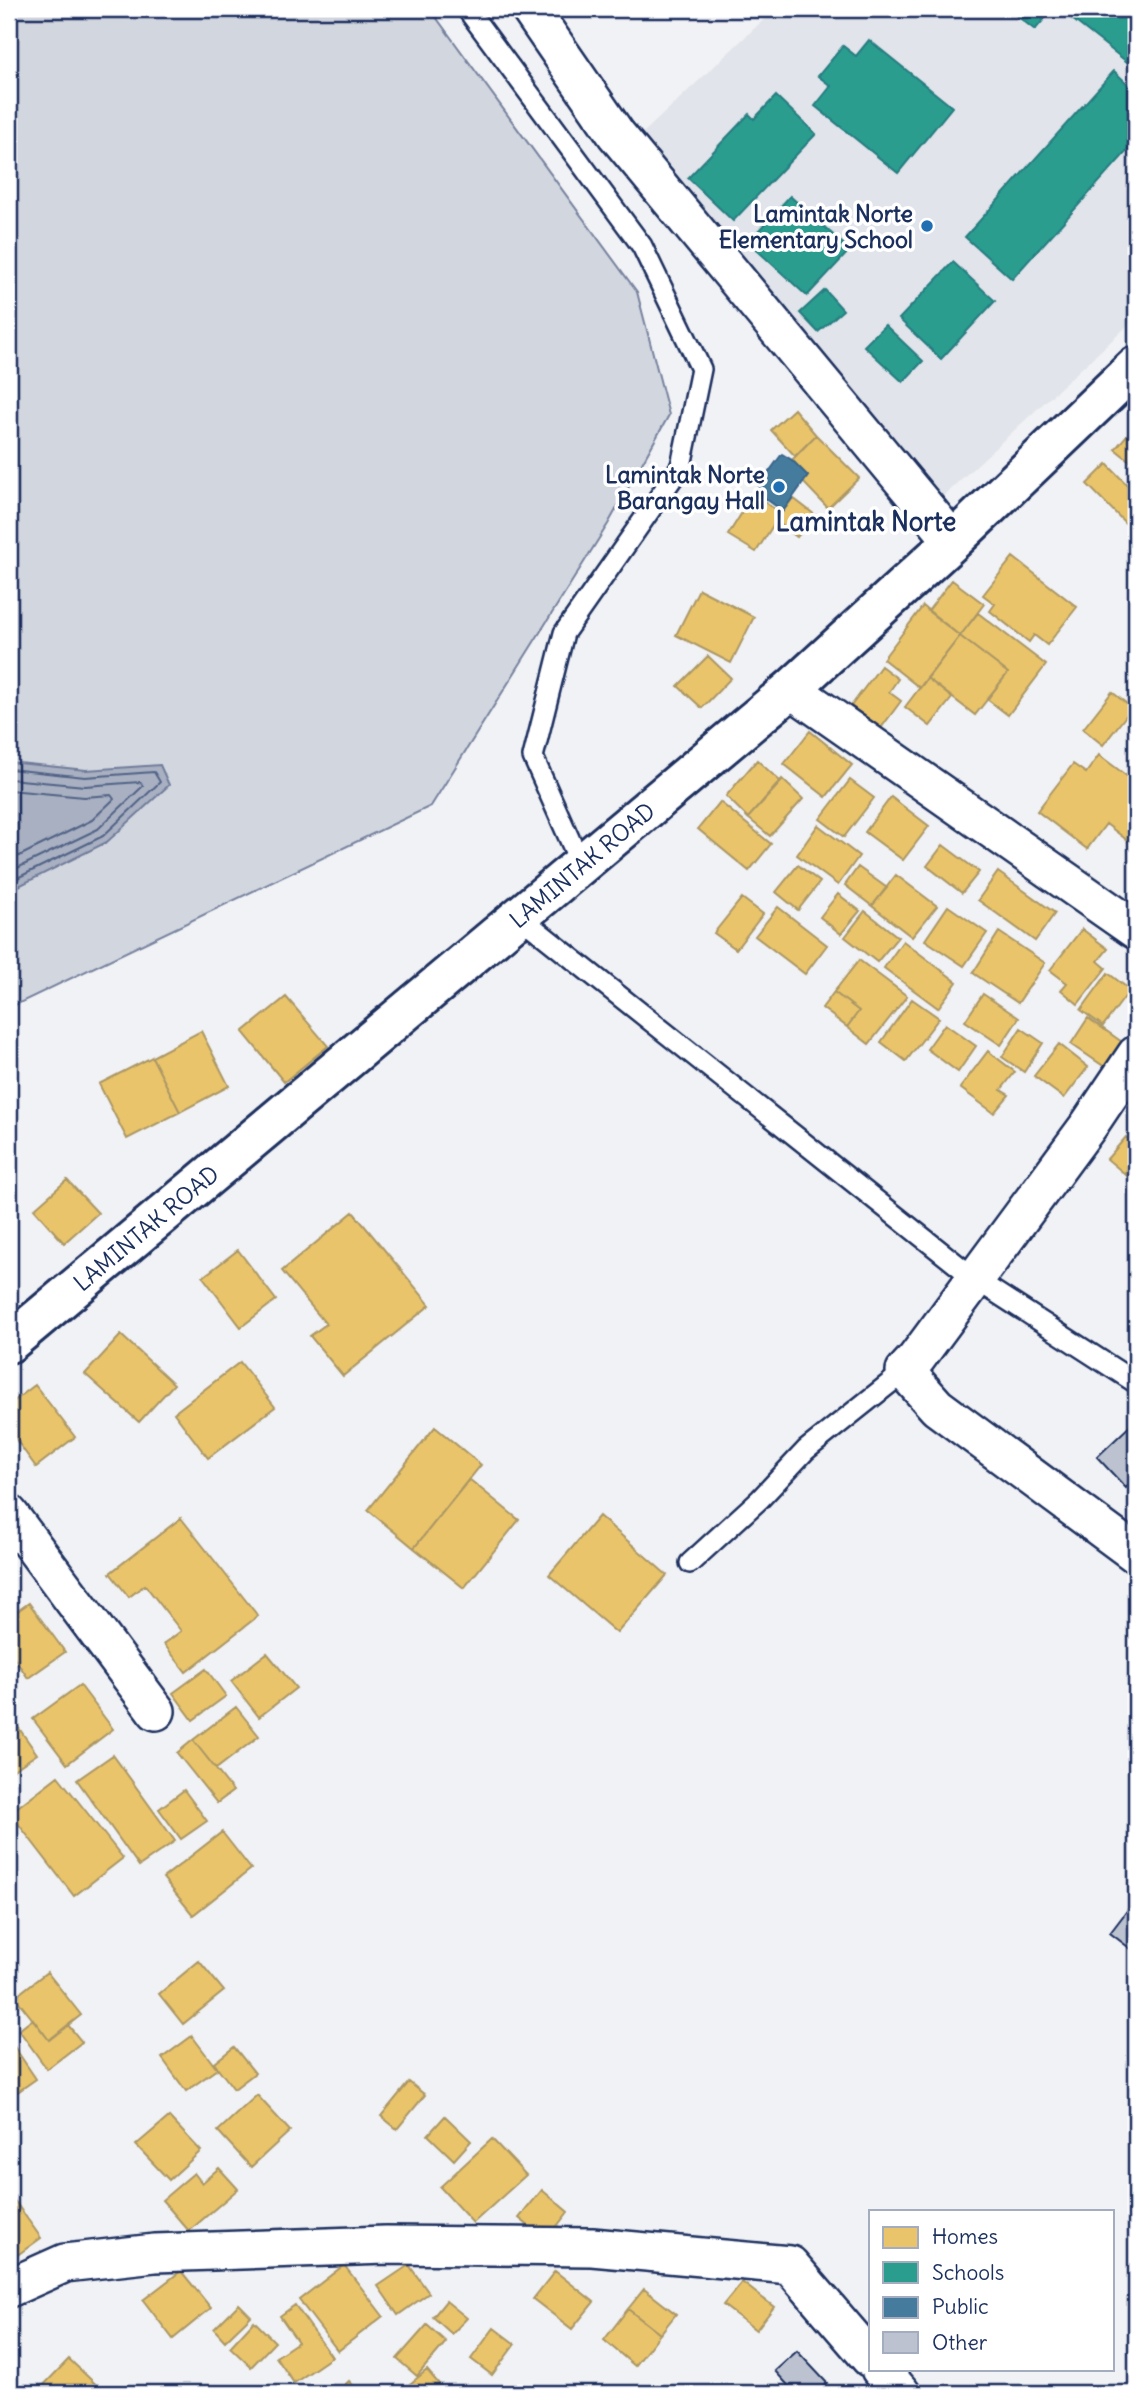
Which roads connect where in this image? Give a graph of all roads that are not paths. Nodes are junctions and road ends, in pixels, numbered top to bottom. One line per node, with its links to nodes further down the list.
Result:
1 (467, 9): 6 (lane)
2 (530, 9): 4 (street)
3 (1136, 366): 4 (main road, LAMINTAK ROAD)
4 (953, 541): 5 (main road, LAMINTAK ROAD)
5 (791, 689): 6 (main road, LAMINTAK ROAD); 8 (street)
6 (580, 865): 7 (main road, LAMINTAK ROAD)
7 (520, 917): 10 (lane); 11 (main road, LAMINTAK ROAD)
8 (1136, 930)
9 (1136, 1055): 10 (street)
10 (975, 1279): 12 (street); 13 (lane)
11 (9, 1343)
12 (905, 1371): 15 (street); 16 (lane)
13 (1136, 1383)
14 (9, 1514): 17 (street)
15 (1136, 1554)
16 (690, 1563)
17 (156, 1712)
18 (9, 2288): 19 (street)
19 (869, 2357)
20 (881, 2370): 21 (street)
21 (901, 2393)

